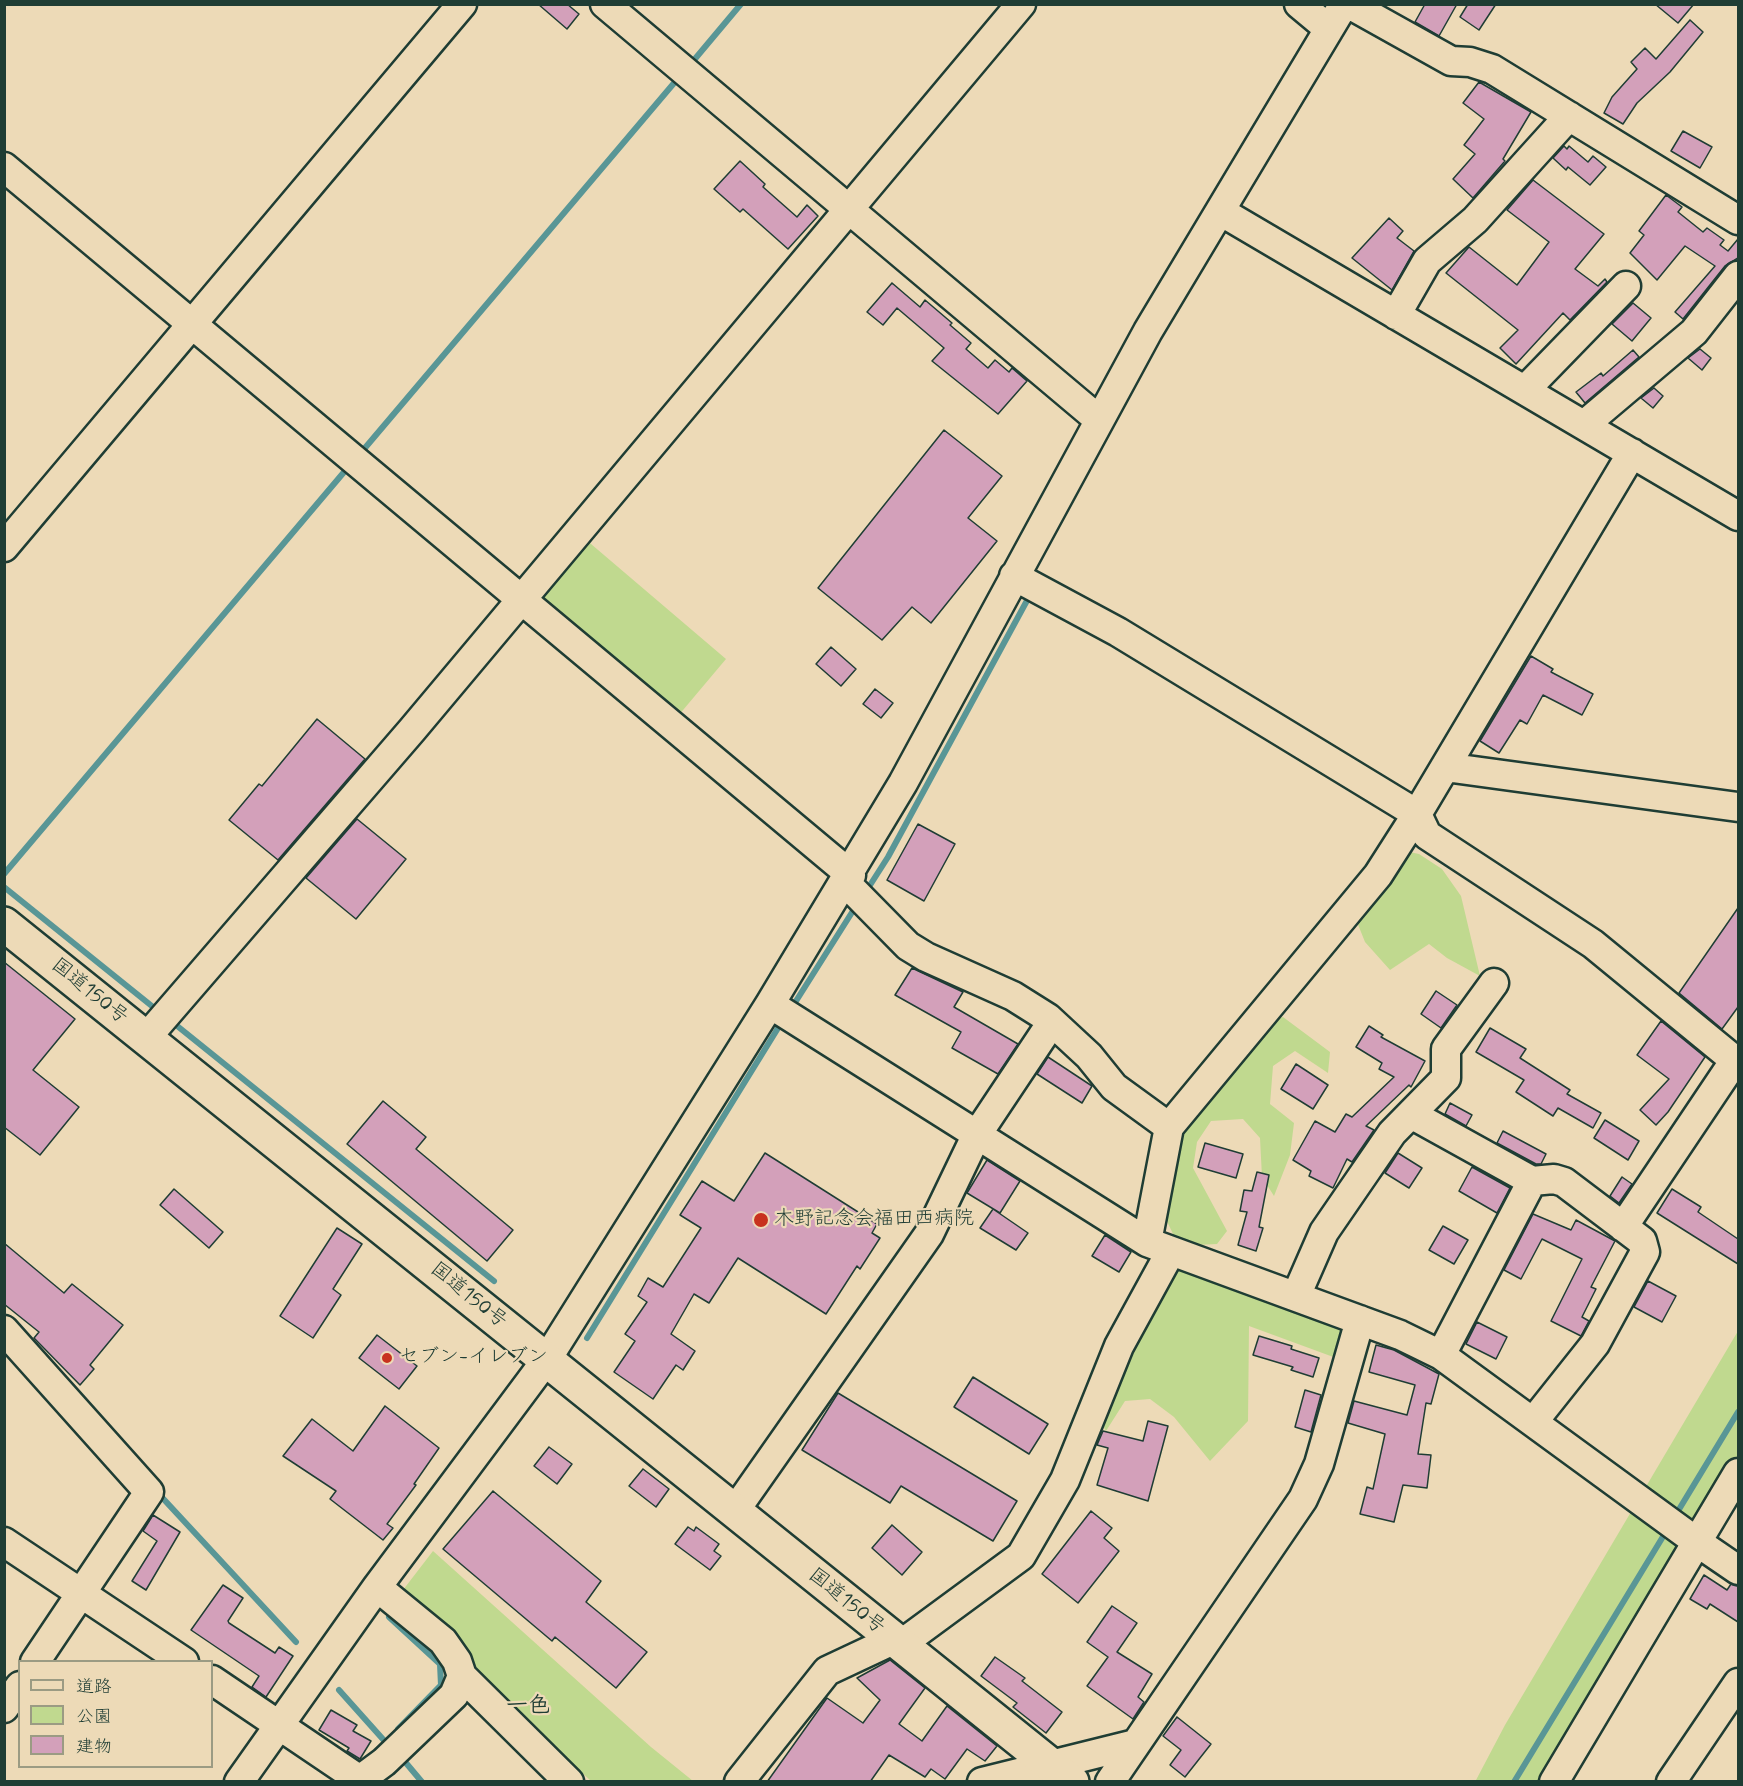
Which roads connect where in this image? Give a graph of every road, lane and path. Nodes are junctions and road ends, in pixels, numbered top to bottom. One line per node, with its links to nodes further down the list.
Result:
1 (462, 4): 15 (street)
2 (605, 4): 9 (street)
3 (1021, 4): 9 (street)
4 (1299, 4): 6 (street)
5 (1347, 4): 6 (street); 7 (street)
6 (1329, 30): 10 (street)
7 (1569, 116): 11 (street); 14 (street)
8 (4, 166): 15 (street)
9 (849, 211): 17 (street); 23 (street)
10 (1220, 211): 14 (street); 17 (street)
11 (1738, 220)
12 (1738, 276): 18 (street)
13 (1626, 286): 16 (street)
14 (1396, 315): 16 (street)
15 (193, 324): 21 (street); 23 (street)
16 (1525, 390): 18 (street)
17 (1098, 419): 22 (street)
18 (1584, 425): 19 (street)
19 (1632, 453): 20 (street); 24 (street)
20 (1738, 516)
21 (4, 548)
22 (1014, 576): 26 (street); 27 (street)
23 (521, 600): 27 (street); 32 (street)
24 (1446, 766): 25 (street); 26 (street)
25 (1738, 805)
26 (1418, 814): 33 (street); 35 (street)
27 (848, 879): 30 (street); 31 (street)
28 (4, 924): 32 (highway, 国道150号)
29 (1494, 983): 34 (street)
30 (770, 1004): 36 (street); 44 (street)
31 (1052, 1022): 35 (street); 36 (street)
32 (146, 1038): 44 (highway, 国道150号)
33 (1735, 1055): 38 (street)
34 (1411, 1114): 37 (street); 40 (street)
35 (1169, 1127): 39 (street)
36 (976, 1136): 39 (street); 47 (street)
37 (1532, 1181): 38 (street); 43 (street)
38 (1623, 1227): 45 (street)
39 (1159, 1247): 40 (street); 53 (street)
40 (1296, 1296): 41 (street)
41 (1360, 1320): 43 (street); 62 (street)
42 (4, 1330): 52 (street)
43 (1441, 1355): 45 (street)
44 (547, 1359): 47 (highway, 国道150号); 51 (street)
45 (1533, 1422): 49 (street)
46 (1738, 1473): 49 (street)
47 (734, 1512): 53 (highway, 国道150号)
48 (4, 1542): 52 (street)
49 (1697, 1542): 50 (street); 70 (street)
50 (1738, 1570)
51 (378, 1587): 56 (street); 61 (street)
52 (81, 1592): 54 (street); 55 (street)
53 (897, 1642): 63 (highway, 国道150号); 67 (street)
54 (36, 1660)
55 (181, 1660)
56 (462, 1676): 64 (street); 66 (street)
57 (213, 1681): 61 (street)
58 (1738, 1683): 71 (street)
59 (18, 1689): 60 (street)
60 (4, 1708)
61 (281, 1726): 64 (street); 65 (street)
62 (1135, 1744): 63 (street); 69 (street)
63 (1055, 1776): 68 (street)
64 (360, 1781)
65 (240, 1782)
66 (569, 1782)
67 (739, 1782)
68 (982, 1782)
69 (1110, 1782)
70 (1554, 1782)
71 (1671, 1782)

